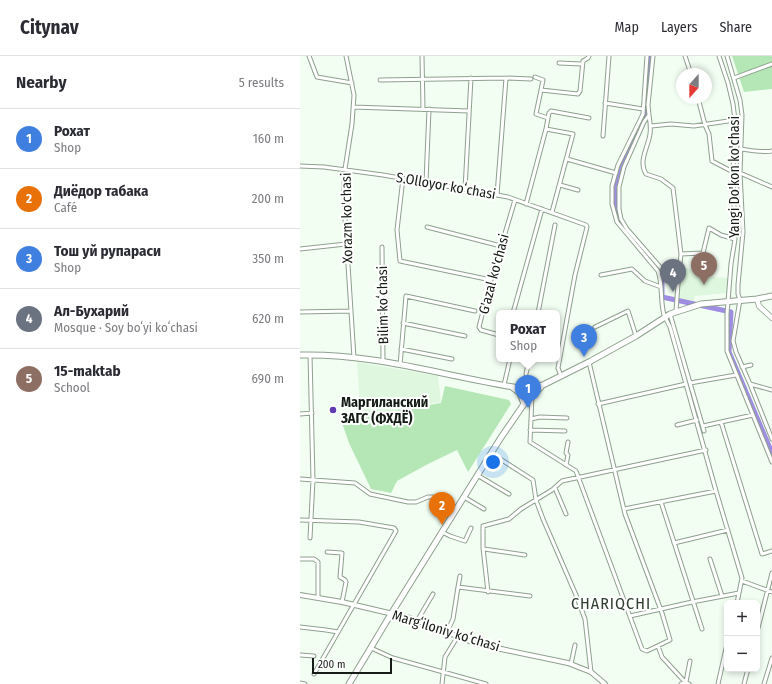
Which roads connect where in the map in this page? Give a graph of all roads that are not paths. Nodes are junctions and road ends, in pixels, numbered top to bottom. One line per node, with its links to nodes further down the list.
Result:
1 (309, 56): 22 (street)
2 (346, 56): 22 (street, Xorazm ko'chasi)
3 (422, 56): 21 (street)
4 (589, 56): 12 (street)
5 (609, 56): 24 (street)
6 (647, 56): 29 (street)
7 (653, 56): 31 (street)
8 (685, 56): 14 (street)
9 (719, 56): 34 (street, Yangi Do'kon ko'chasi)
10 (728, 56): 18 (street)
11 (559, 63): 12 (street)
12 (582, 64): 23 (street)
13 (772, 64): 18 (street)
14 (689, 68)
15 (535, 77): 23 (street)
16 (471, 78): 17 (street); 21 (street); 30 (street)
17 (506, 78): 19 (street); 53 (street)
18 (734, 78): 39 (street)
19 (531, 79)
20 (380, 80): 21 (street)
21 (423, 80): 27 (street)
22 (352, 83): 26 (street, Xorazm ko'chasi)
23 (541, 90): 32 (street)
24 (606, 103): 29 (street); 38 (street)
25 (700, 104): 35 (street)
26 (353, 107): 27 (street); 43 (street, Xorazm ko'chasi)
27 (424, 109): 28 (street)
28 (429, 109): 30 (street); 48 (street)
29 (643, 109): 45 (street)
30 (469, 110): 51 (street)
31 (649, 115): 36 (street); 68 (street)
32 (548, 118): 33 (street); 37 (street)
33 (588, 118)
34 (735, 120): 35 (street); 44 (street, Yangi Do'kon ko'chasi)
35 (705, 125): 36 (street); 44 (street)
36 (651, 126): 65 (street)
37 (546, 130): 41 (street); 55 (street)
38 (603, 136)
39 (740, 149): 40 (street); 46 (street)
40 (772, 150)
41 (567, 158): 45 (street); 49 (street)
42 (300, 166): 43 (street, S.Olloyor koʻchasi)
43 (345, 169): 47 (street, S.Olloyor koʻchasi); 61 (street, Xorazm ko'chasi)
44 (733, 172): 60 (street, Yangi Do'kon ko'chasi)
45 (616, 173): 69 (street)
46 (740, 173): 50 (street); 73 (street)
47 (403, 178): 48 (street, S.Olloyor koʻchasi); 67 (street)
48 (426, 182): 51 (street, S.Olloyor koʻchasi)
49 (560, 185): 52 (street); 57 (street)
50 (772, 187)
51 (465, 189): 53 (street, S.Olloyor koʻchasi)
52 (578, 190)
53 (497, 195): 54 (street, S.Olloyor koʻchasi)
54 (515, 200): 55 (street, S.Olloyor koʻchasi); 62 (street, G'azal ko'chasi)
55 (526, 204): 56 (street, S.Olloyor koʻchasi)
56 (542, 209): 57 (street, S.Olloyor koʻchasi); 74 (street, G'azal ko'chasi)
57 (552, 212): 91 (street, S.Olloyor koʻchasi)
58 (555, 225): 75 (street)
59 (427, 227): 62 (street)
60 (735, 239): 65 (street); 72 (street, Yangi Do'kon ko'chasi)
61 (346, 244): 64 (street); 76 (street, Xorazm ko'chasi)
62 (501, 246): 67 (street, G'azal ko'chasi)
63 (382, 247): 94 (street, Bilim koʻchasi)
64 (300, 249)
65 (681, 254): 68 (street)
66 (601, 275): 69 (street)
67 (491, 280): 85 (street, G'azal ko'chasi)
68 (678, 284): 78 (street)
69 (661, 287): 81 (street)
70 (772, 296): 71 (main road)
71 (757, 299): 73 (main road); 82 (main road)
72 (729, 300): 73 (main road); 78 (main road); 103 (street, Yangi Do'kon ko'chasi)
73 (740, 300): 101 (street)
74 (514, 310)
75 (539, 310)
76 (351, 311): 79 (street); 92 (street, Xorazm ko'chasi)
77 (475, 311): 83 (street)
78 (676, 311): 80 (main road)
79 (300, 312)
80 (670, 314): 81 (main road); 105 (street)
81 (665, 317): 87 (main road); 106 (street)
82 (772, 318)
83 (403, 323): 86 (street); 88 (street)
84 (595, 327): 87 (street)
85 (496, 333)
86 (465, 336)
87 (636, 336): 98 (main road)
88 (401, 349): 93 (street); 99 (street)
89 (300, 355): 90 (main road)
90 (310, 355): 92 (main road); 116 (street)
91 (560, 357)
92 (354, 358): 94 (main road)
93 (452, 360)
94 (383, 362): 99 (main road)
95 (509, 362): 109 (street)
96 (528, 362): 102 (street)
97 (559, 362): 104 (street, S.Olloyor koʻchasi)
98 (589, 362): 104 (main road); 115 (street)
99 (400, 365): 109 (main road)
100 (751, 365): 101 (street)
101 (742, 367): 107 (street)
102 (526, 374)
103 (736, 375): 105 (street); 118 (street, Yangi Do'kon ko'chasi)
104 (561, 376): 108 (main road)
105 (690, 383): 124 (street)
106 (686, 384): 115 (street); 121 (street)
107 (750, 384): 112 (street); 128 (street)
108 (543, 385): 111 (main road); 113 (main road)
109 (504, 386): 110 (main road)
110 (512, 387): 111 (main road); 114 (main road)
111 (526, 389): 114 (main road)
112 (772, 390)
113 (533, 394): 114 (main road); 120 (street)
114 (524, 404): 131 (main road)
115 (598, 404): 134 (street)
116 (312, 413): 117 (street); 139 (street)
117 (300, 414)
118 (753, 415): 122 (street); 132 (street, Yangi Do'kon ko'chasi)
119 (567, 418): 120 (street)
120 (531, 419): 125 (street)
121 (697, 420): 123 (street); 130 (street)
122 (721, 422): 124 (street); 158 (street)
123 (677, 425)
124 (703, 426): 127 (street)
125 (530, 430): 126 (street); 133 (street)
126 (566, 431)
127 (704, 431)
128 (772, 439)
129 (568, 442): 133 (street)
130 (706, 450): 134 (street); 141 (street)
131 (491, 453): 135 (main road); 144 (street)
132 (772, 462)
133 (566, 465): 137 (street)
134 (615, 470): 137 (street); 148 (street)
135 (477, 475): 142 (street); 143 (main road)
136 (300, 476): 138 (street)
137 (580, 477): 140 (street); 182 (street)
138 (300, 479): 139 (street)
139 (313, 480): 146 (street); 151 (street)
140 (555, 488): 144 (street); 149 (street)
141 (716, 491): 145 (street); 153 (street)
142 (509, 494)
143 (464, 497): 146 (main road); 147 (street)
144 (536, 500): 157 (street); 200 (street)
145 (661, 502): 148 (street); 156 (street)
146 (456, 509): 154 (main road)
147 (484, 509)
148 (624, 509): 180 (street)
149 (566, 514)
150 (300, 520): 151 (street)
151 (311, 520): 155 (street); 179 (street)
152 (471, 528): 154 (street)
153 (728, 530): 156 (street); 165 (street)
154 (442, 532): 181 (main road)
155 (310, 538)
156 (674, 543): 178 (street)
157 (484, 549): 160 (street); 168 (street)
158 (772, 551)
159 (327, 552): 177 (street)
160 (525, 555)
161 (300, 559): 175 (street)
162 (710, 559): 174 (street)
163 (772, 573): 167 (street)
164 (460, 576): 166 (street)
165 (742, 581): 167 (street); 170 (street)
166 (458, 587): 168 (street); 188 (street)
167 (768, 590): 169 (street); 184 (street)
168 (488, 592): 173 (street)
169 (772, 592)
170 (739, 593): 174 (street); 176 (street)
171 (300, 594): 175 (street, Margʻiloniy koʻchasi)
172 (433, 594): 183 (street)
173 (530, 596)
174 (722, 596): 178 (street)
175 (318, 597): 177 (street, Margʻiloniy koʻchasi)
176 (737, 600)
177 (342, 602): 179 (street, Margʻiloniy koʻchasi)
178 (692, 602): 180 (street); 186 (street)
179 (353, 605): 181 (street, Margʻiloniy koʻchasi); 187 (street)
180 (660, 608): 182 (street); 191 (street)
181 (391, 614): 183 (street, Margʻiloniy koʻchasi); 192 (main road)
182 (630, 616): 191 (street)
183 (417, 621): 188 (street, Margʻiloniy koʻchasi)
184 (760, 621)
185 (300, 627): 187 (street)
186 (702, 629)
187 (338, 632): 202 (street)
188 (447, 632): 189 (street, Margʻiloniy koʻchasi)
189 (458, 636): 198 (street, Margʻiloniy koʻchasi); 199 (street)
190 (575, 645): 198 (street)
191 (658, 646): 204 (street)
192 (371, 648): 199 (street); 206 (main road)
193 (300, 655): 194 (street)
194 (314, 656)
195 (724, 657): 211 (street)
196 (772, 658): 213 (street)
197 (690, 661): 204 (street)
198 (571, 664): 200 (street, Margʻiloniy koʻchasi)
199 (443, 671): 207 (street); 208 (street)
200 (591, 672): 209 (street, Margʻiloniy koʻchasi)
201 (747, 672): 212 (street)
202 (314, 674)
203 (300, 683): 205 (street)
204 (688, 683): 210 (street)
205 (305, 684)
206 (349, 684)
207 (442, 684)
208 (486, 684)
209 (604, 684)
210 (681, 684)
211 (718, 684)
212 (744, 684)
213 (764, 684)

